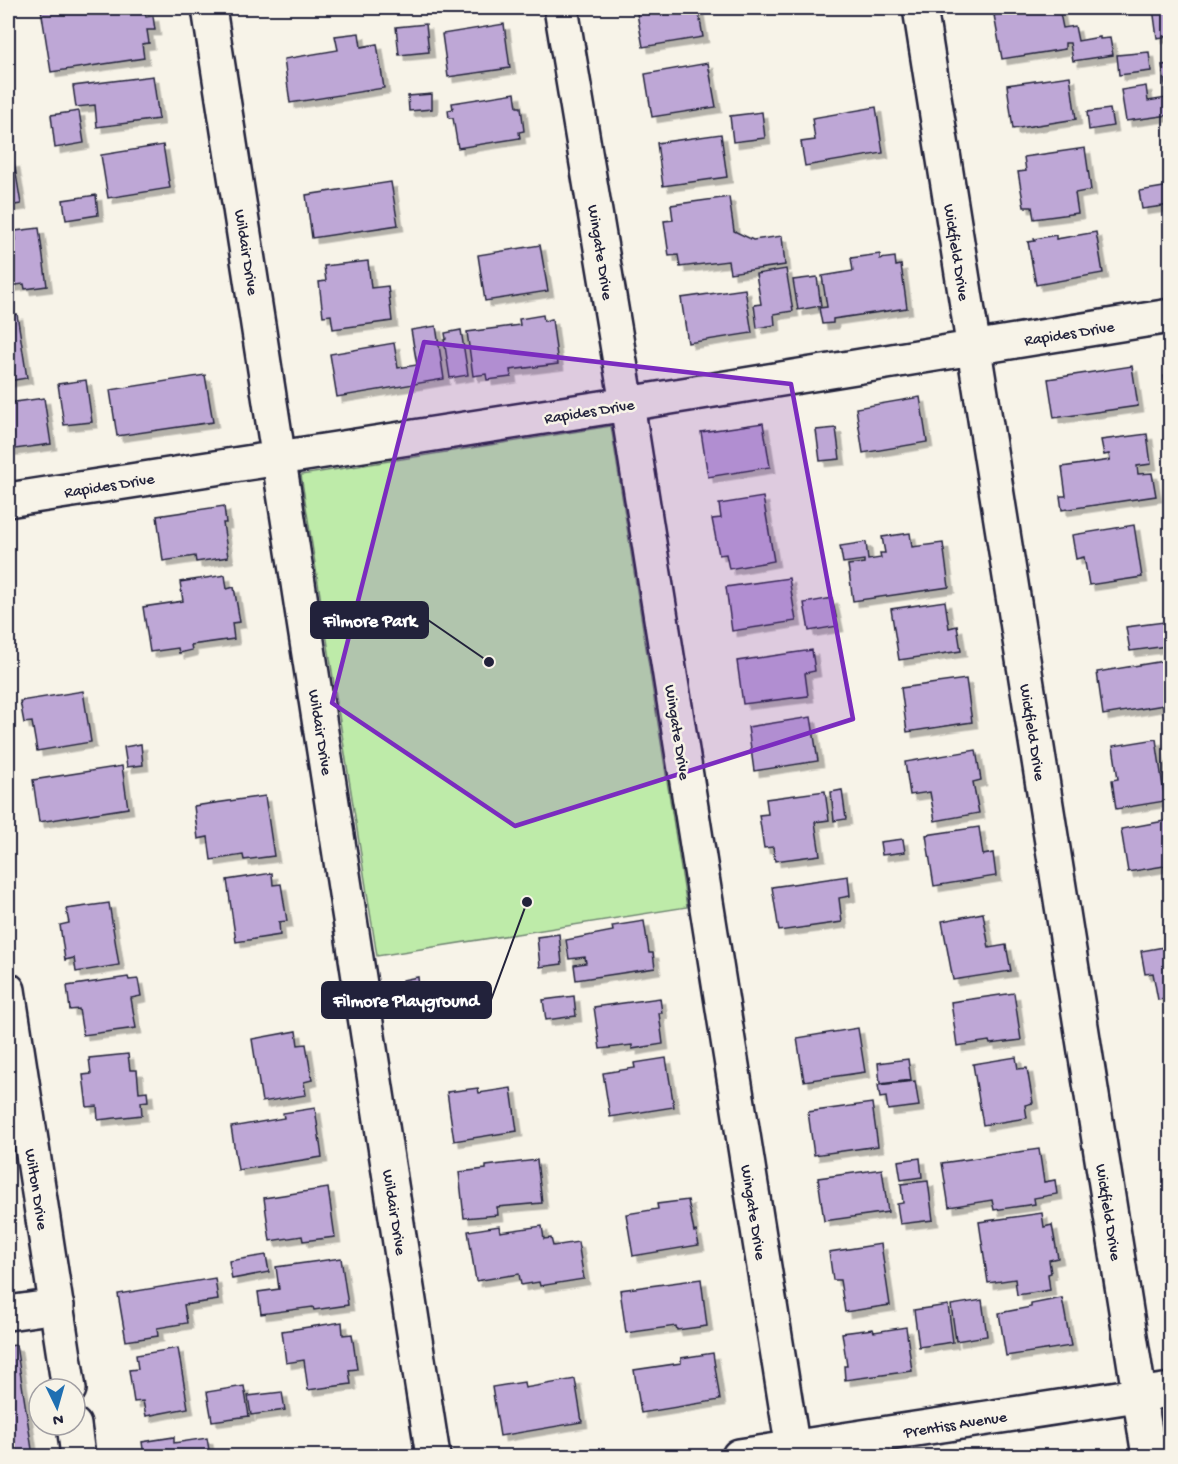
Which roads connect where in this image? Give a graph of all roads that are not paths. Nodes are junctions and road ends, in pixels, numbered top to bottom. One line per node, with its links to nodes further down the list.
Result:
1 (209, 8): 7 (street, Wildair Drive)
2 (561, 8): 6 (street, Wingate Drive)
3 (920, 8): 5 (street, Wickfield Drive)
4 (1170, 316): 5 (street, Rapides Drive)
5 (973, 347): 6 (street, Rapides Drive); 13 (street, Wickfield Drive)
6 (627, 404): 7 (street, Rapides Drive); 15 (street, Wingate Drive)
7 (280, 457): 8 (street, Rapides Drive); 17 (street, Wildair Drive)
8 (8, 500)
9 (8, 990): 10 (street, Wilton Drive)
10 (57, 1306): 11 (street); 12 (street, Wilton Drive)
11 (8, 1313)
12 (67, 1377)
13 (1155, 1393): 15 (street, Prentiss Avenue); 19 (street, Wickfield Drive)
14 (76, 1437): 16 (street)
15 (794, 1452): 18 (street, Prentiss Avenue)
16 (78, 1456)
17 (433, 1456)
18 (739, 1456)
19 (1149, 1456)

